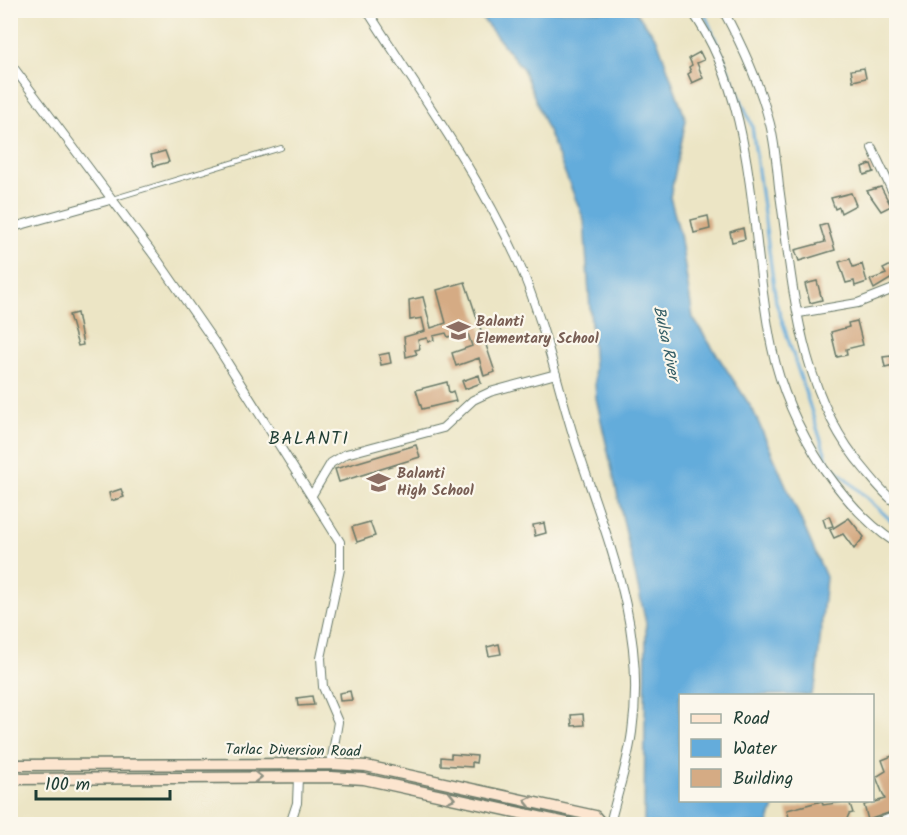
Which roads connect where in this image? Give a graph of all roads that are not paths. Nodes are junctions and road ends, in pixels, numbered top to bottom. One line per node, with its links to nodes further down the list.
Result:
1 (367, 10): 12 (street)
2 (691, 10): 15 (street)
3 (723, 10): 11 (street)
4 (10, 63): 8 (street)
5 (872, 147): 7 (street)
6 (281, 148): 8 (lane)
7 (897, 199)
8 (110, 200): 9 (street); 13 (street)
9 (10, 228)
10 (897, 288): 11 (street)
11 (799, 313): 14 (street)
12 (556, 374): 13 (street); 26 (street)
13 (312, 495): 17 (street)
14 (897, 503)
15 (897, 543)
16 (298, 764): 17 (main road, Tarlac Diversion Road); 18 (main road, Tarlac Diversion Road); 19 (main road)
17 (332, 764): 20 (main road); 25 (main road, Tarlac Diversion Road, one-way to 17)
18 (10, 765)
19 (298, 777): 20 (main road, Tarlac Diversion Road); 21 (main road, Tarlac Diversion Road, one-way to 19); 23 (street)
20 (331, 777): 24 (main road, Tarlac Diversion Road, one-way to 24)
21 (10, 779)
22 (897, 816): 27 (street)
23 (290, 825)
24 (571, 825)
25 (602, 825)
26 (610, 825)
27 (875, 825)

